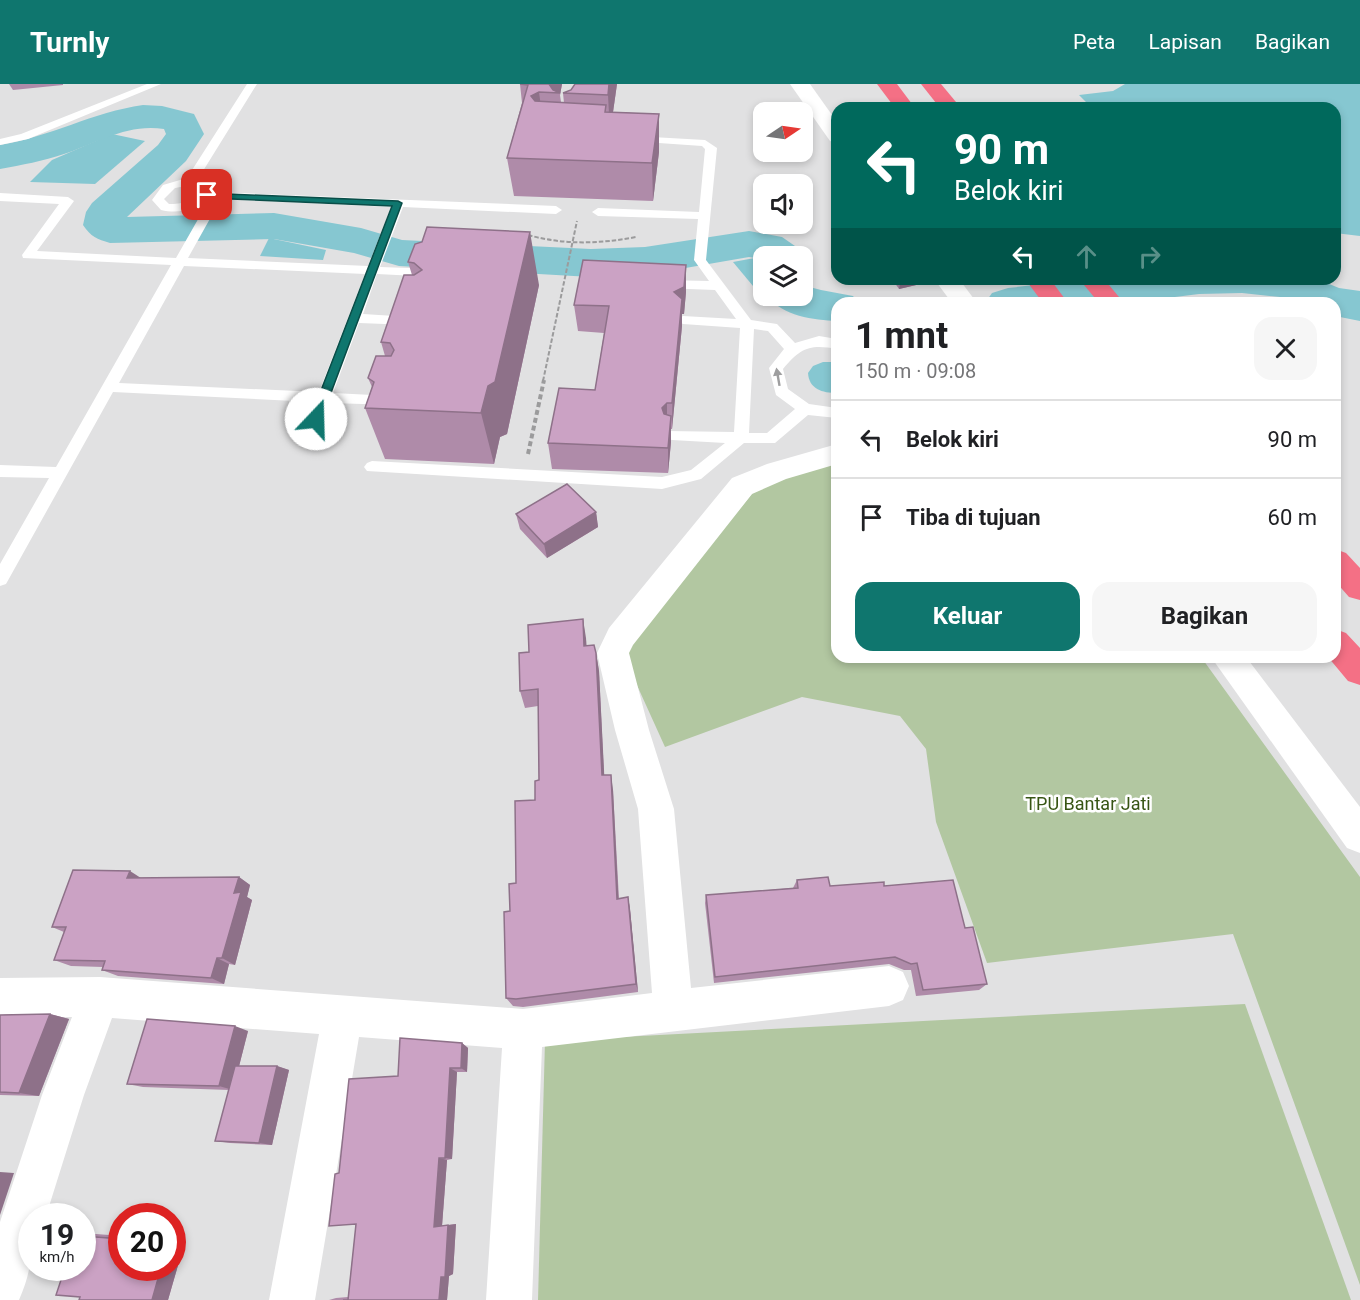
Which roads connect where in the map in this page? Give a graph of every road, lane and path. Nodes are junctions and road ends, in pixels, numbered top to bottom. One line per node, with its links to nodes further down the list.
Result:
1 (156, 84): 10 (lane)
2 (252, 84): 11 (lane)
3 (800, 84): 8 (street)
4 (887, 84): 6 (highway)
5 (931, 84): 7 (highway)
6 (900, 102)
7 (946, 102)
8 (831, 128)
9 (624, 139): 17 (lane)
10 (0, 142)
11 (191, 181): 12 (lane); 12 (lane)
12 (212, 195): 14 (lane); 22 (lane)
13 (0, 197): 22 (lane)
14 (398, 203): 15 (lane); 23 (lane)
15 (556, 210)
16 (598, 212): 17 (lane)
17 (704, 216): 28 (lane)
18 (576, 225): 21 (path)
19 (525, 234): 21 (path)
20 (638, 237): 21 (path)
21 (572, 244): 49 (path)
22 (179, 262): 23 (lane); 37 (lane)
23 (374, 266): 24 (lane); 31 (lane)
24 (453, 274)
25 (654, 284): 28 (lane)
26 (1042, 285): 29 (highway)
27 (1096, 285): 30 (highway)
28 (721, 286): 34 (lane)
29 (1051, 297)
30 (1107, 297)
31 (354, 318): 33 (lane); 38 (lane)
32 (683, 320): 34 (lane)
33 (428, 322)
34 (747, 324): 36 (lane); 44 (lane)
35 (831, 343): 36 (lane)
36 (792, 349): 40 (lane, one-way to 36)
37 (109, 387): 38 (lane); 48 (lane)
38 (324, 397): 39 (lane); 42 (lane)
39 (403, 401)
40 (805, 409): 41 (lane); 44 (lane)
41 (831, 412)
42 (316, 419)
43 (672, 435): 44 (lane)
44 (741, 438): 49 (lane)
45 (831, 456): 61 (street)
46 (372, 467): 49 (lane)
47 (0, 471): 48 (lane)
48 (60, 473): 50 (lane)
49 (523, 476)
50 (5, 560): 52 (lane)
51 (1341, 567): 53 (highway)
52 (0, 579)
53 (1360, 588)
54 (1341, 649): 56 (highway)
55 (1231, 663): 57 (street)
56 (1360, 671)
57 (1360, 836)
58 (889, 986): 61 (street)
59 (100, 997): 60 (street); 62 (street); 64 (street)
60 (0, 998)
61 (673, 1010): 63 (street)
62 (343, 1014): 63 (street); 65 (street)
63 (523, 1029): 66 (street)
64 (0, 1291)
65 (292, 1300)
66 (509, 1300)

